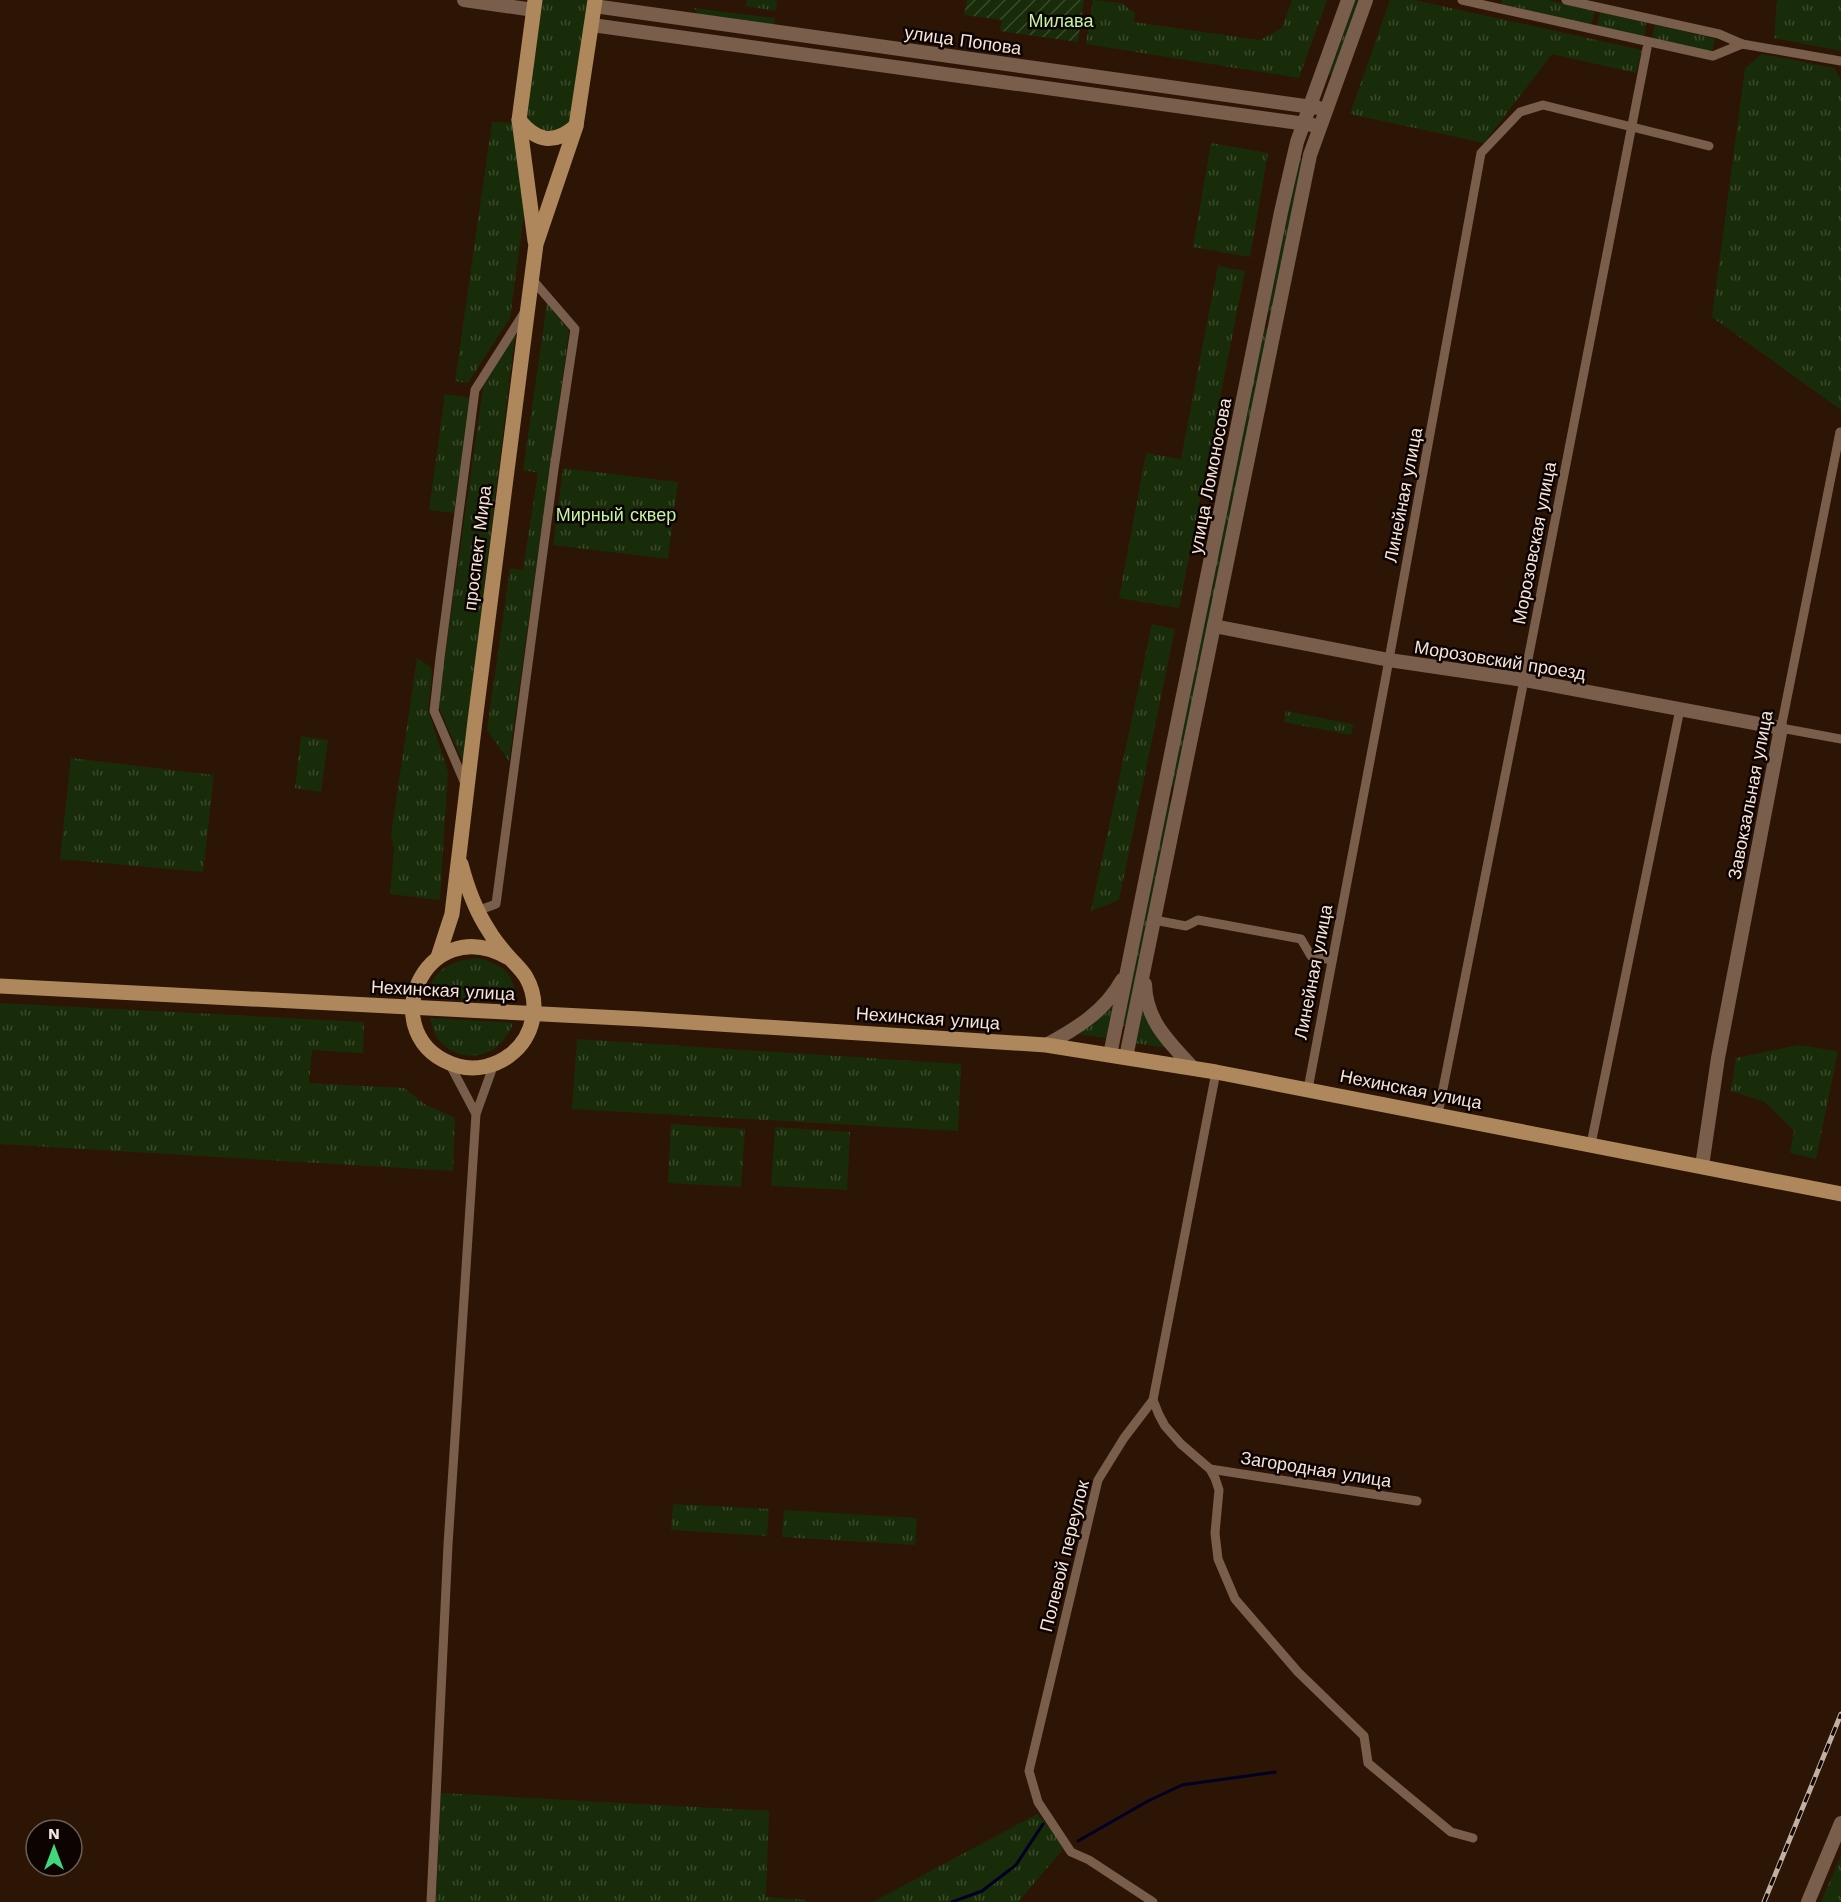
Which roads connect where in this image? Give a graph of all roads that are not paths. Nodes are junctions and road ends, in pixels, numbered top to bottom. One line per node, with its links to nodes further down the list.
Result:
1 (464, 0): 7 (street)
2 (1348, 0): 14 (street, улица Ломоносова)
3 (1366, 0): 15 (street, улица Ломоносова)
4 (1462, 0): 11 (street)
5 (1566, 0): 11 (street)
6 (595, 3): 8 (street, улица Попова); 9 (main road, проспект Мира)
7 (535, 5): 16 (main road, проспект Мира)
8 (691, 20): 10 (street); 14 (street, улица Попова)
9 (591, 24): 10 (street, улица Попова); 18 (main road, проспект Мира)
10 (688, 38): 17 (street, улица Попова)
11 (1742, 44): 13 (street)
12 (1647, 48): 20 (street, Морозовская улица)
13 (1841, 61)
14 (1310, 106): 15 (street, улица Попова); 17 (street, улица Ломоносова)
15 (1327, 109): 19 (street, улица Ломоносова)
16 (519, 120): 18 (main road); 22 (main road, проспект Мира)
17 (1304, 123): 19 (street, улица Попова); 25 (street, улица Ломоносова)
18 (576, 126): 22 (main road, проспект Мира)
19 (1321, 126): 26 (street, улица Ломоносова)
20 (1631, 126): 21 (street, Линейная улица); 29 (street, Линейная улица); 30 (street, Морозовская улица)
21 (1709, 146)
22 (536, 244): 23 (main road, проспект Мира)
23 (531, 278): 24 (main road, проспект Мира); 38 (street)
24 (527, 308): 34 (main road, проспект Мира); 34 (street)
25 (1259, 319): 26 (street); 35 (street, улица Ломоносова)
26 (1275, 322): 28 (street, улица Ломоносова)
27 (1840, 432): 32 (street, Завокзальная улица)
28 (1214, 626): 29 (street, Морозовский проезд); 36 (street, улица Ломоносова)
29 (1389, 660): 30 (street, Морозовский проезд); 42 (street, Линейная улица)
30 (1524, 680): 31 (street, Морозовский проезд); 57 (street, Морозовская улица)
31 (1680, 709): 32 (street, Морозовский проезд); 58 (street)
32 (1781, 728): 33 (street); 59 (street, Завокзальная улица)
33 (1841, 739)
34 (467, 788): 37 (main road, проспект Мира)
35 (1164, 792): 36 (street); 44 (street, улица Ломоносова)
36 (1179, 795): 39 (street, улица Ломоносова)
37 (459, 858): 38 (main road, проспект Мира); 40 (main road, проспект Мира)
38 (477, 911): 41 (main road, проспект Мира)
39 (1154, 920): 42 (street); 43 (street, улица Ломоносова)
40 (438, 957): 41 (main road, проспект Мира); 46 (main road, проспект Мира)
41 (509, 958): 47 (main road, проспект Мира)
42 (1332, 960): 55 (street, Линейная улица)
43 (1145, 963): 50 (street, улица Ломоносова); 53 (street, улица Ломоносова)
44 (1128, 964): 48 (street, улица Ломоносова); 49 (street, улица Ломоносова)
45 (0, 986): 46 (main road, Нехинская улица)
46 (412, 1008): 47 (main road, Нехинская улица); 51 (main road, проспект Мира)
47 (534, 1014): 48 (main road, Нехинская улица); 52 (main road, проспект Мира)
48 (1046, 1045): 49 (main road, Нехинская улица)
49 (1110, 1054): 50 (main road, Нехинская улица)
50 (1126, 1057): 53 (main road, Нехинская улица)
51 (449, 1063): 52 (main road, проспект Мира); 56 (street)
52 (494, 1064): 56 (street)
53 (1193, 1068): 54 (main road, Нехинская улица)
54 (1216, 1072): 55 (main road, Нехинская улица); 61 (street, Полевой переулок)
55 (1308, 1089): 57 (main road, Нехинская улица)
56 (476, 1114): 66 (street)
57 (1438, 1114): 58 (main road, Нехинская улица)
58 (1591, 1144): 59 (main road, Нехинская улица)
59 (1701, 1166): 60 (main road, Нехинская улица)
60 (1841, 1194)
61 (1153, 1400): 62 (street); 67 (street, Полевой переулок)
62 (1210, 1469): 63 (street, Загородная улица); 65 (street)
63 (1417, 1501)
64 (1841, 1823): 68 (street)
65 (1473, 1838)
66 (431, 1902)
67 (1153, 1902)
68 (1808, 1902)

